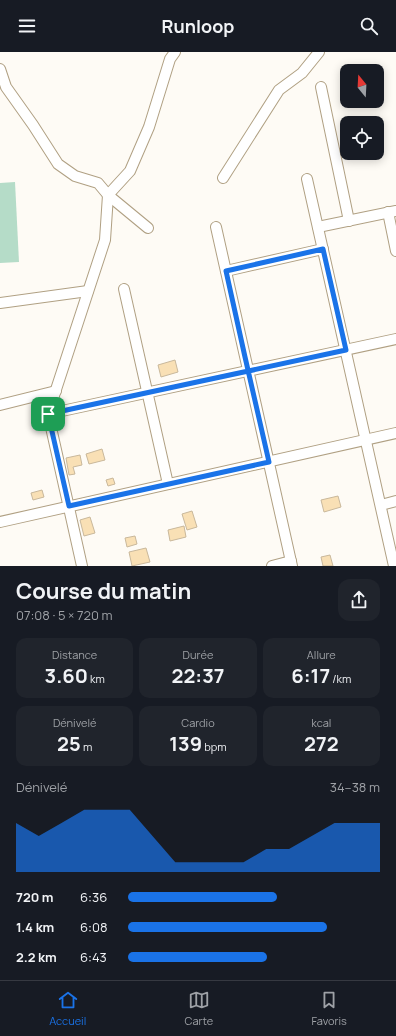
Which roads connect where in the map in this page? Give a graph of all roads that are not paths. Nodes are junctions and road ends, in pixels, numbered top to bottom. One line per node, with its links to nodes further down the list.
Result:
1 (318, 52): 5 (street)
2 (172, 54): 7 (street)
3 (0, 69): 7 (street)
4 (321, 88): 9 (street)
5 (223, 178)
6 (307, 179): 12 (street)
7 (108, 195): 11 (street); 17 (street)
8 (392, 212): 9 (street); 14 (street)
9 (349, 221): 12 (street)
10 (216, 227): 15 (street)
11 (148, 228)
12 (318, 228): 13 (street)
13 (323, 249): 15 (street); 20 (street)
14 (396, 251)
15 (226, 271): 21 (street)
16 (124, 289): 23 (street)
17 (88, 291): 18 (street); 22 (street)
18 (0, 303)
19 (396, 339): 20 (street)
20 (346, 350): 21 (street); 27 (street)
21 (248, 371): 23 (street); 28 (street)
22 (56, 391): 24 (street); 25 (street)
23 (147, 393): 25 (street); 29 (street)
24 (0, 405)
25 (48, 414): 32 (street)
26 (396, 433): 27 (street)
27 (366, 440): 28 (street); 31 (street)
28 (269, 462): 29 (street); 34 (street)
29 (168, 484): 32 (street)
30 (396, 501): 31 (street)
31 (380, 505): 37 (street)
32 (69, 506): 33 (street); 35 (street)
33 (0, 522)
34 (292, 564): 36 (street)
35 (82, 566)
36 (272, 566)
37 (394, 566)

